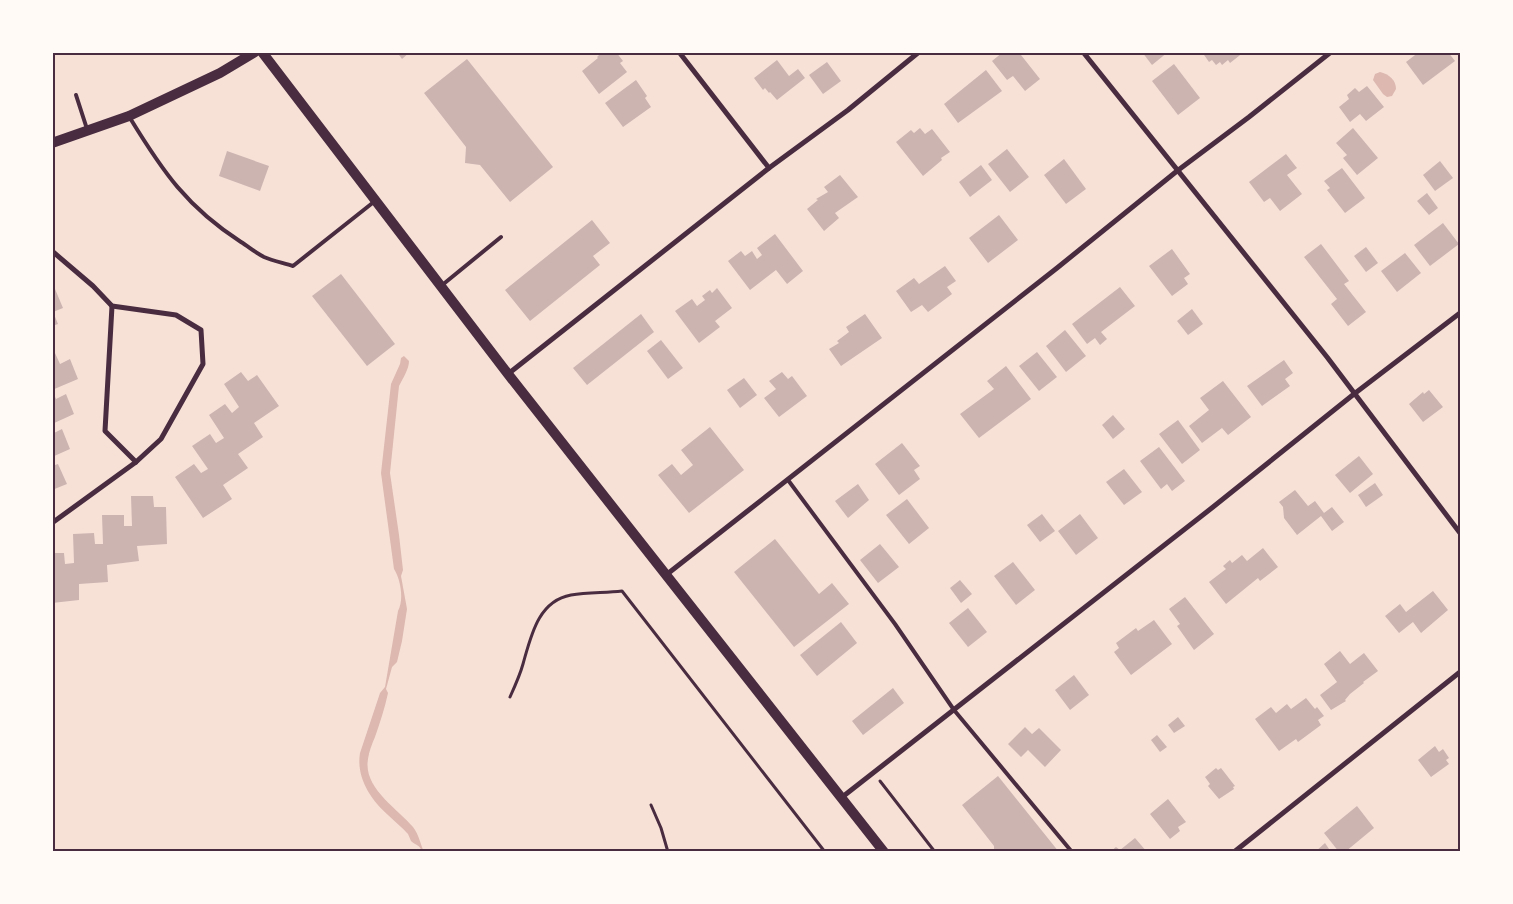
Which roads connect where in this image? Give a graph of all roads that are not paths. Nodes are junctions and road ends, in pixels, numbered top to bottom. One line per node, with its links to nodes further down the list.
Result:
1 (255, 52): 8 (main road)
2 (262, 52): 13 (main road)
3 (679, 52): 11 (street)
4 (919, 52): 11 (street)
5 (1083, 52): 12 (street)
6 (1331, 52): 12 (street)
7 (76, 95): 9 (lane)
8 (129, 116): 9 (main road); 13 (lane)
9 (88, 131): 10 (main road)
10 (52, 143)
11 (769, 168): 19 (street)
12 (1177, 171): 20 (street); 22 (street)
13 (375, 200): 16 (main road)
14 (501, 237): 16 (lane)
15 (52, 251): 17 (street)
16 (441, 286): 19 (main road)
17 (112, 306): 21 (street); 21 (street)
18 (1460, 313): 20 (street)
19 (508, 374): 25 (main road)
20 (1354, 394): 24 (street); 27 (street)
21 (136, 462): 23 (street)
22 (788, 480): 25 (street); 27 (lane)
23 (52, 523)
24 (1460, 533)
25 (666, 576): 28 (main road)
26 (1460, 672): 31 (street)
27 (954, 710): 28 (street); 30 (lane)
28 (841, 798): 29 (main road)
29 (884, 852)
30 (1072, 852)
31 (1234, 852)

